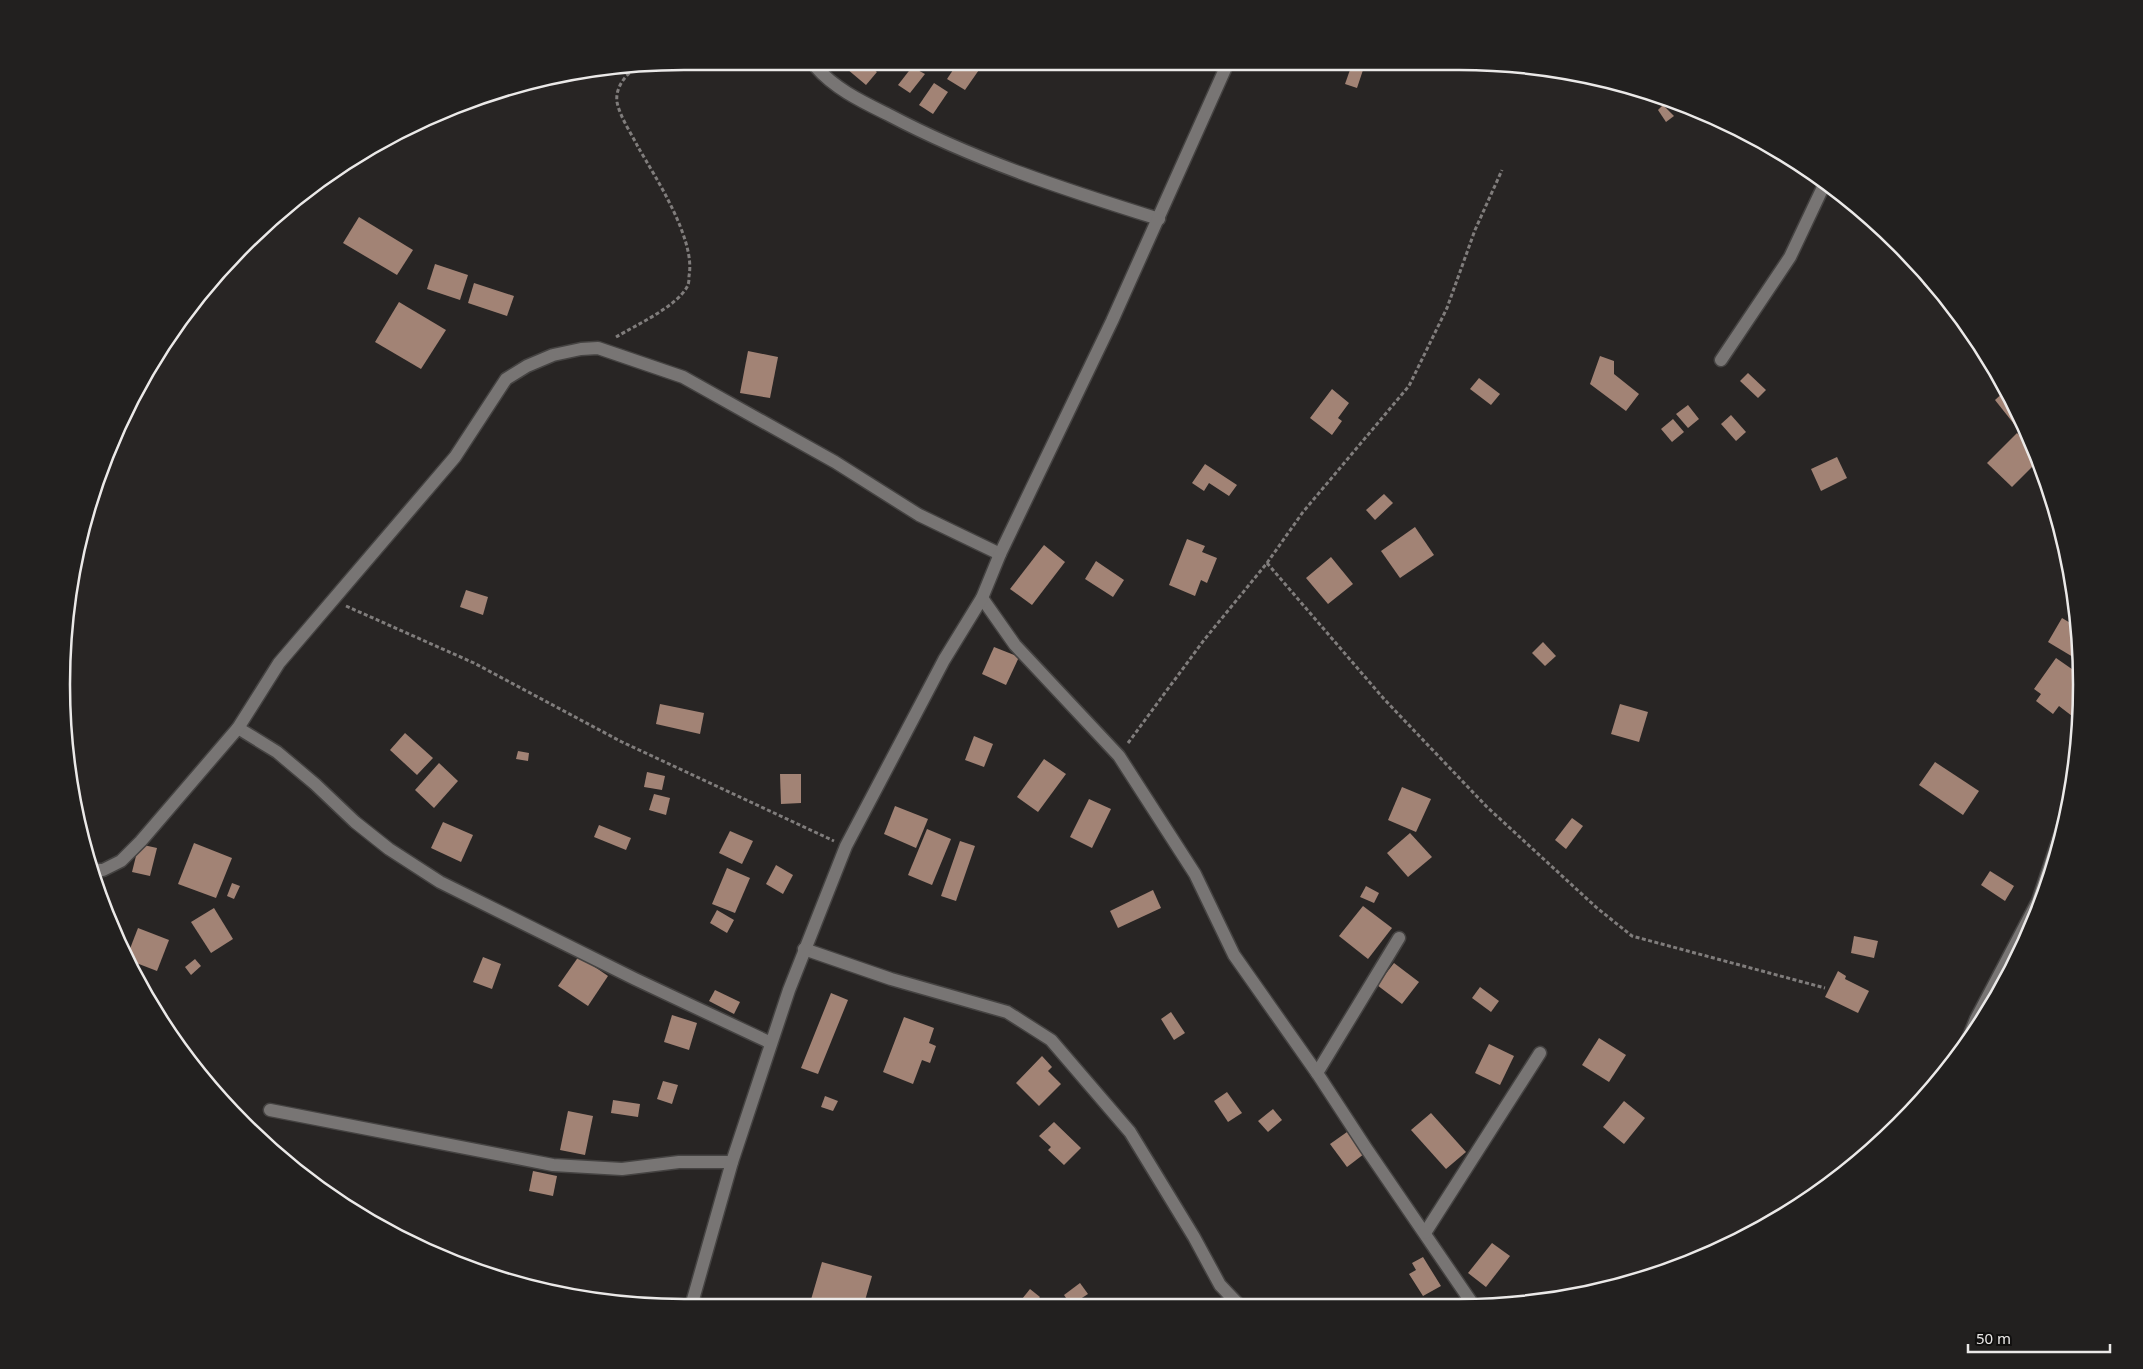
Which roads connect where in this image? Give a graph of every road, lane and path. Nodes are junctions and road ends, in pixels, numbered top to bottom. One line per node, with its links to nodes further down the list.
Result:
1 (819, 70): 6 (street)
2 (1225, 70): 6 (street)
3 (629, 72): 7 (path)
4 (1502, 170): 10 (path)
5 (1822, 189): 8 (street)
6 (1158, 219): 9 (street)
7 (598, 348): 9 (street); 12 (street)
8 (1721, 360)
9 (1000, 554): 11 (street)
10 (1267, 563): 14 (path); 20 (path)
11 (982, 598): 14 (street); 15 (street)
12 (332, 599): 13 (street); 15 (path)
13 (238, 728): 16 (street); 22 (street)
14 (1119, 756): 24 (street)
15 (846, 846): 19 (street)
16 (99, 870)
17 (1399, 938): 24 (street)
18 (2015, 945): 21 (street)
19 (804, 949): 22 (street); 29 (street)
20 (1825, 988)
21 (1987, 999)
22 (771, 1043): 26 (street)
23 (1540, 1053): 27 (street)
24 (1317, 1073): 27 (street)
25 (270, 1110): 26 (street)
26 (732, 1162): 28 (street)
27 (1424, 1233): 30 (street)
28 (693, 1299)
29 (1233, 1299)
30 (1469, 1299)

